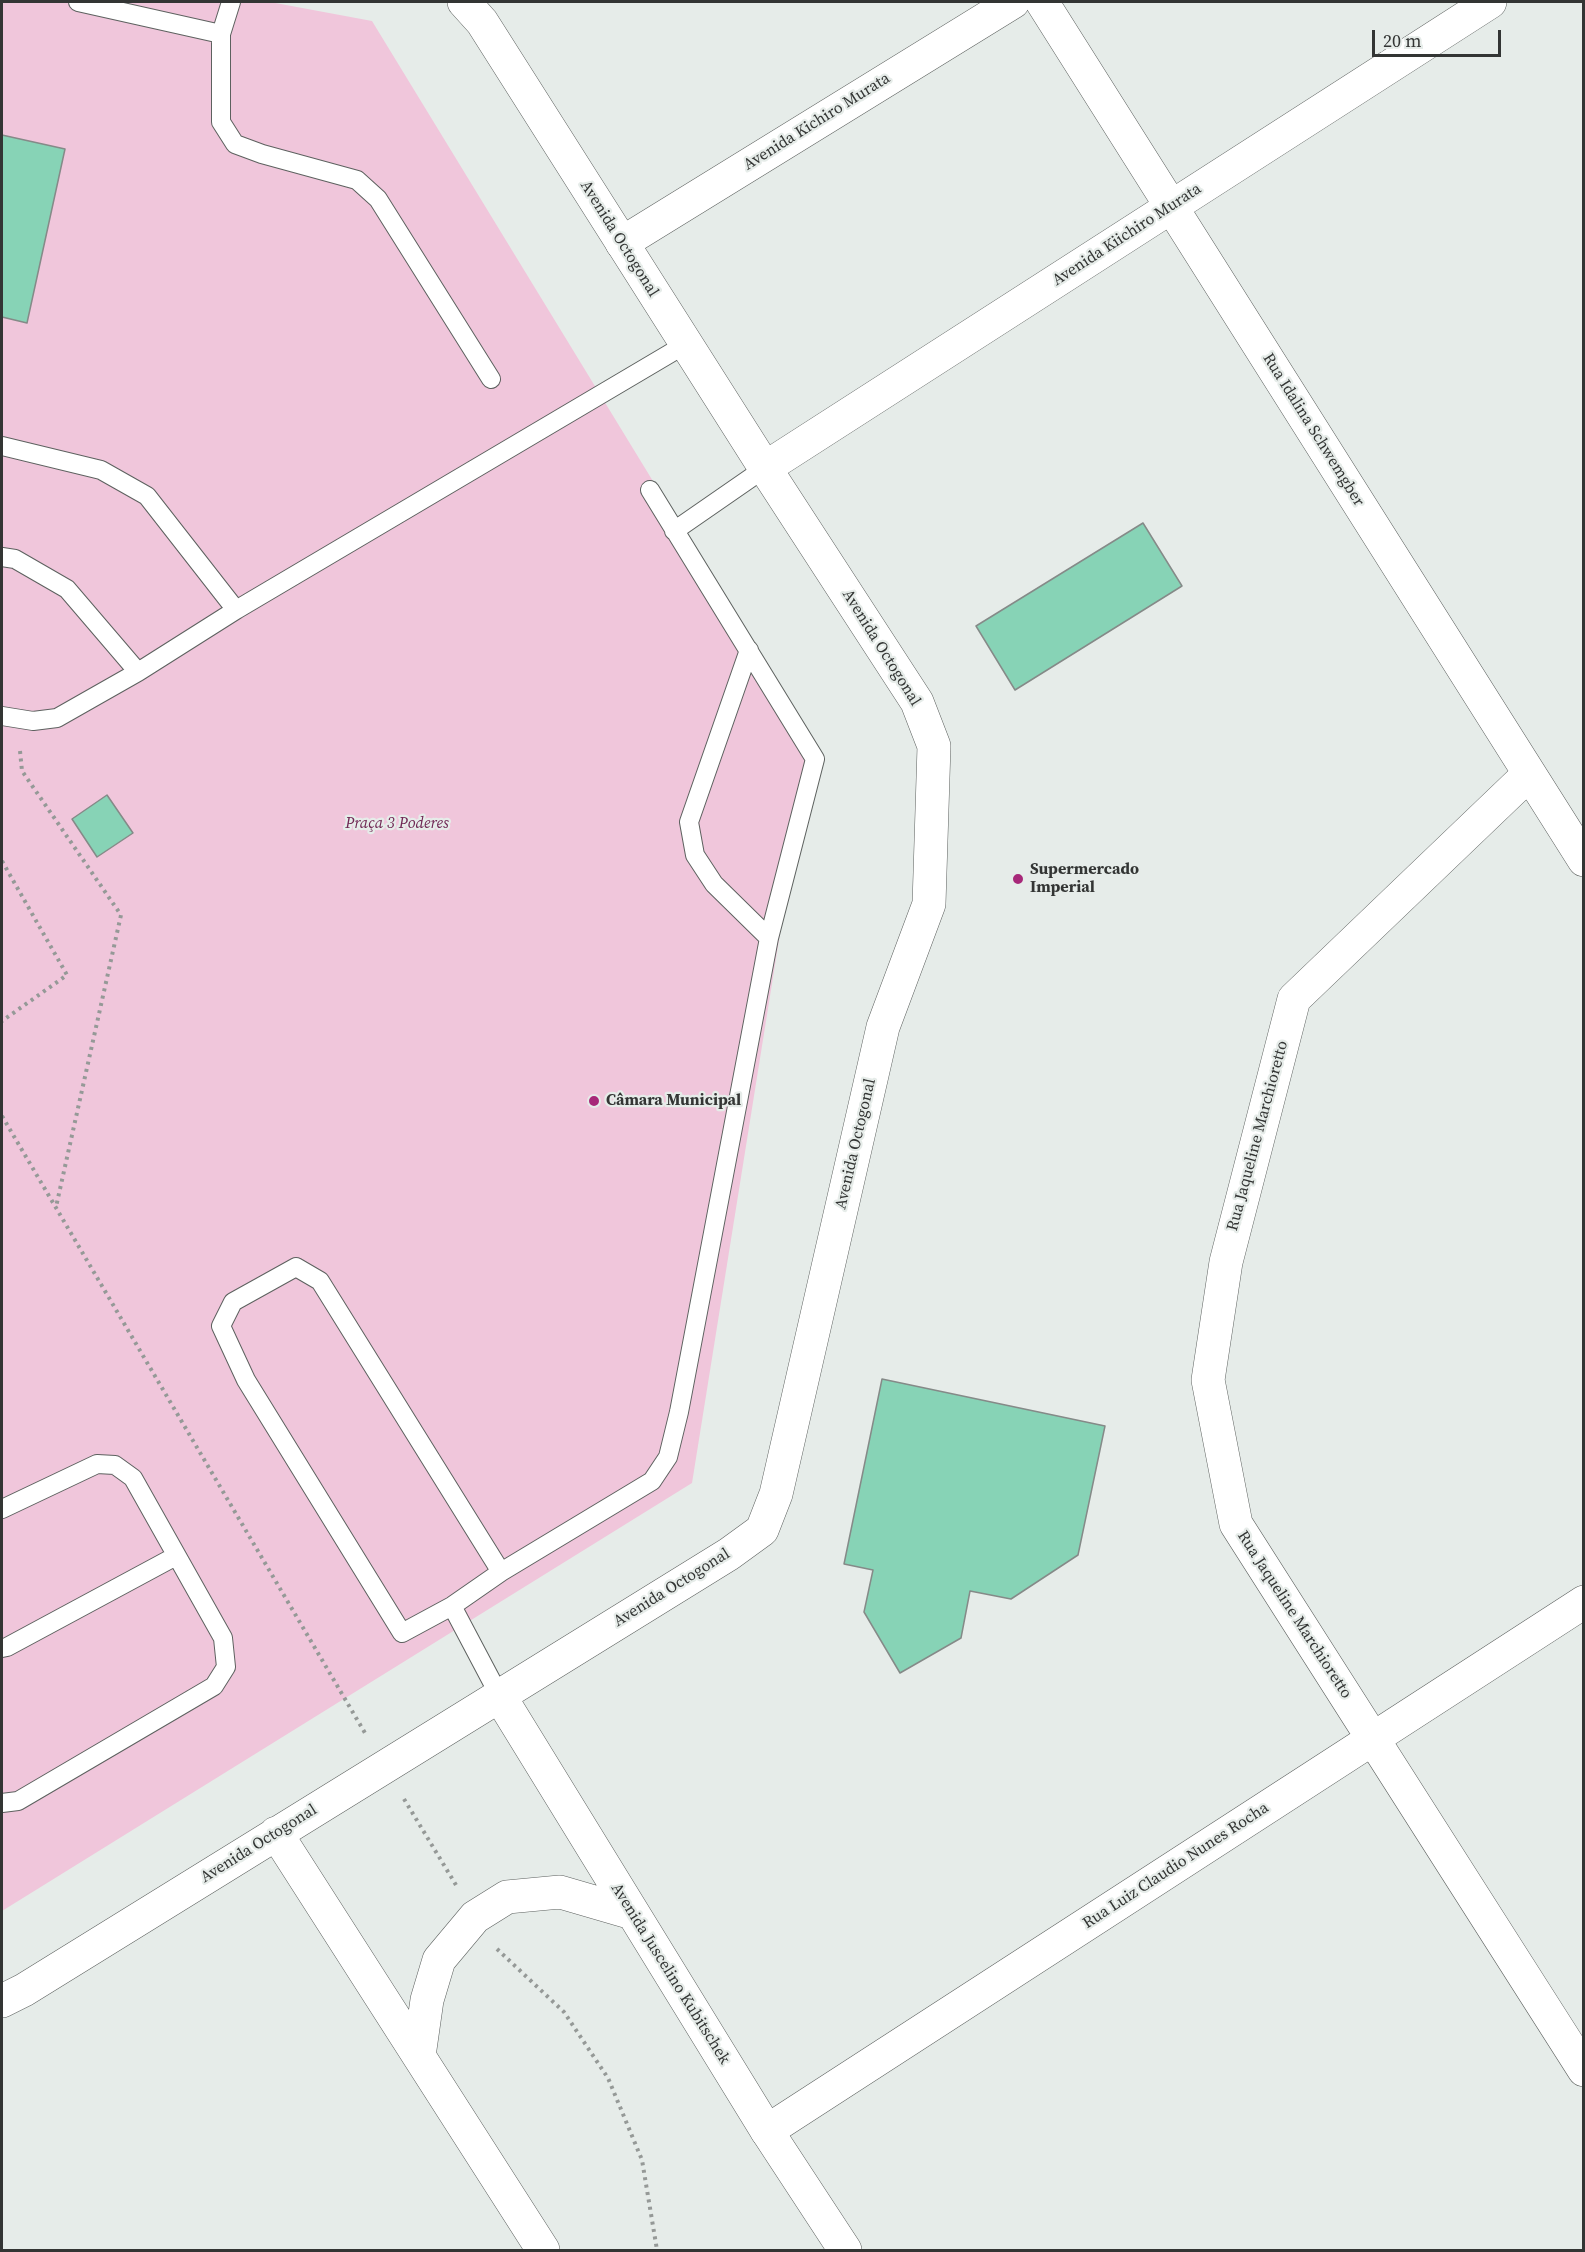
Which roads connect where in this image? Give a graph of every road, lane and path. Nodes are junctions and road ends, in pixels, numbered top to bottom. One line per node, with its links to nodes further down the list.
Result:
1 (78, 2): 7 (lane)
2 (231, 2): 7 (lane)
3 (464, 2): 9 (street, Avenida Octogonal)
4 (1013, 2): 9 (street, Avenida Kichiro Murata)
5 (1042, 2): 8 (street, Rua Idalina Schwemgber)
6 (1490, 2): 8 (street, Avenida Kiichiro Murata)
7 (221, 34): 11 (lane)
8 (1172, 206): 13 (street, Avenida Kiichiro Murata); 22 (street, Rua Idalina Schwemgber)
9 (622, 243): 10 (street, Avenida Octogonal)
10 (686, 344): 13 (street, Avenida Octogonal); 17 (lane)
11 (491, 380)
12 (2, 446): 17 (lane)
13 (765, 468): 15 (lane); 35 (street, Avenida Octogonal)
14 (650, 490): 15 (lane)
15 (674, 531): 18 (lane)
16 (2, 557): 19 (lane)
17 (236, 610): 19 (lane)
18 (748, 650): 25 (lane); 25 (lane)
19 (138, 672): 21 (lane)
20 (2, 716): 21 (lane)
21 (33, 721): 28 (path)
22 (1529, 774): 23 (street, Rua Idalina Schwemgber); 36 (street, Rua Jaqueline Marchioretto)
23 (1584, 860)
24 (2, 861): 26 (path)
25 (769, 938): 31 (lane)
26 (2, 1021)
27 (2, 1116): 28 (path)
28 (56, 1208): 37 (path)
29 (2, 1509): 30 (lane)
30 (176, 1556): 34 (lane); 38 (lane)
31 (501, 1572): 33 (lane); 33 (lane)
32 (1584, 1602): 36 (street, Rua Luiz Claudio Nunes Rocha)
33 (452, 1606): 35 (lane)
34 (2, 1648)
35 (499, 1695): 37 (street, Avenida Octogonal); 40 (street, Avenida Juscelino Kubitschek)
36 (1374, 1738): 44 (street, Rua Jaqueline Marchioretto); 45 (street, Rua Luiz Claudio Nunes Rocha)
37 (384, 1766): 39 (street, Avenida Octogonal); 41 (path)
38 (2, 1803)
39 (276, 1833): 42 (street, Avenida Octogonal); 43 (street)
40 (632, 1913): 41 (street); 45 (street, Avenida Juscelino Kubitschek)
41 (475, 1917): 43 (street); 47 (path)
42 (2, 2001)
43 (419, 2056): 46 (street)
44 (1584, 2070)
45 (767, 2131): 48 (street, Avenida Juscelino Kubitschek)
46 (543, 2250)
47 (657, 2250)
48 (844, 2250)

